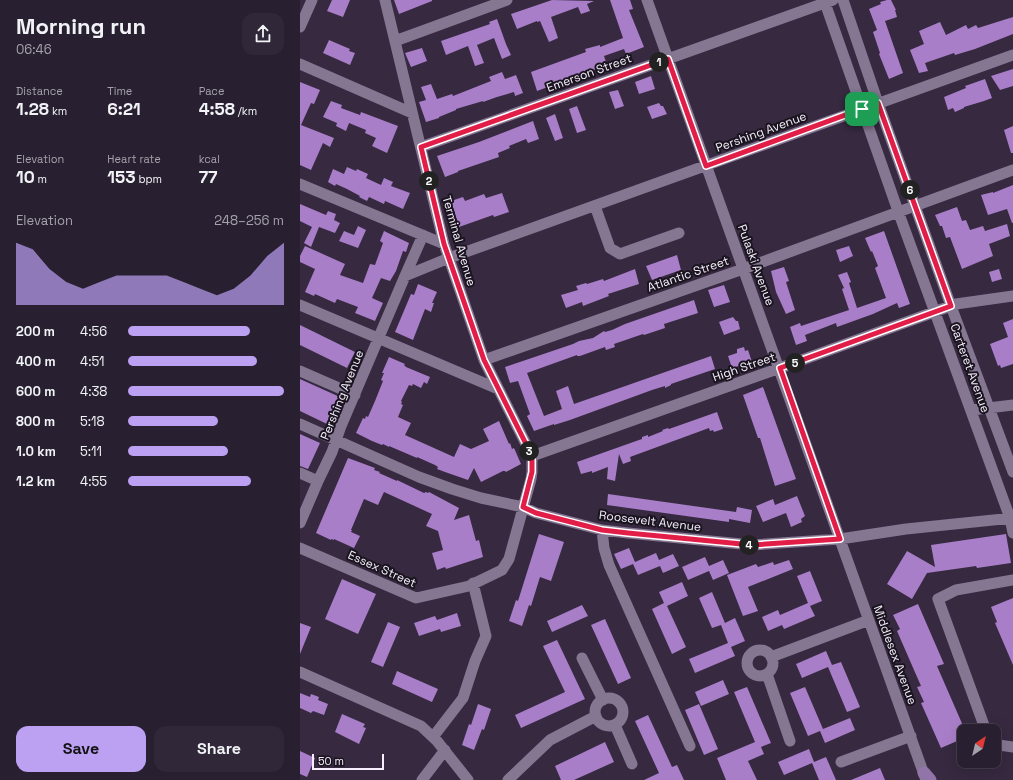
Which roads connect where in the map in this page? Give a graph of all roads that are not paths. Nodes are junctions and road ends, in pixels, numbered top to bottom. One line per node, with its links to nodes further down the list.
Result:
1 (312, 0): 7 (street)
2 (385, 0): 8 (street, Terminal Avenue)
3 (507, 0): 8 (street)
4 (647, 0): 10 (street, Pulaski Avenue)
5 (843, 0): 12 (street, Carteret Avenue)
6 (827, 1): 10 (street, Emerson Street); 13 (street, Carteret Avenue)
7 (300, 27)
8 (395, 41): 14 (street, Terminal Avenue)
9 (1013, 55): 12 (street, Pershing Avenue)
10 (668, 59): 15 (street, Emerson Street); 16 (street, Pulaski Avenue)
11 (300, 64): 14 (street)
12 (878, 103): 13 (street, Pershing Avenue); 19 (street, Carteret Avenue)
13 (862, 109): 16 (street, Pershing Avenue); 21 (street, Carteret Avenue)
14 (412, 113): 15 (street, Terminal Avenue)
15 (421, 147): 24 (street, Terminal Avenue)
16 (706, 166): 20 (street, Pershing Avenue); 26 (street, Pulaski Avenue)
17 (1013, 170): 19 (street, Atlantic Street)
18 (300, 184): 23 (street)
19 (916, 205): 21 (street, Atlantic Street); 30 (street, Carteret Avenue)
20 (595, 206): 22 (street); 25 (street, Pershing Avenue)
21 (898, 211): 26 (street, Atlantic Street); 31 (street, Carteret Avenue)
22 (679, 233)
23 (423, 236): 24 (street); 27 (street, Pershing Avenue)
24 (444, 244): 25 (street, Terminal Avenue)
25 (449, 258): 27 (street, Pershing Avenue); 33 (street, Terminal Avenue)
26 (743, 269): 33 (street, Atlantic Street); 34 (street, Pulaski Avenue)
27 (405, 276): 32 (street, Pershing Avenue)
28 (1013, 296): 30 (street, High Street)
29 (300, 305): 32 (street)
30 (951, 306): 31 (street, High Street); 39 (street, Carteret Avenue)
31 (935, 312): 34 (street, High Street); 40 (street, Carteret Avenue)
32 (379, 339): 36 (street); 37 (street, Pershing Avenue)
33 (484, 360): 36 (street, Terminal Avenue)
34 (780, 368): 43 (street, High Street); 53 (street, Pulaski Avenue)
35 (300, 371): 37 (street)
36 (498, 389): 43 (street, Terminal Avenue)
37 (355, 395): 42 (street, Pershing Avenue)
38 (1013, 404): 39 (street)
39 (989, 408): 40 (street); 45 (street, Carteret Avenue)
40 (972, 410): 49 (street, Carteret Avenue)
41 (300, 424): 42 (street, Roosevelt Avenue)
42 (336, 440): 46 (street, Pershing Avenue); 48 (street, Roosevelt Avenue)
43 (532, 456): 48 (street, Essex Street)
44 (300, 472): 46 (street)
45 (1013, 472)
46 (318, 480): 47 (street, Pershing Avenue)
47 (305, 496): 50 (street, Pershing Avenue)
48 (523, 507): 51 (street, Roosevelt Avenue); 56 (street, Essex Street)
49 (1012, 518): 52 (street, Carteret Avenue); 53 (street, Roosevelt Avenue)
50 (300, 523)
51 (602, 530): 53 (street, Roosevelt Avenue); 70 (street)
52 (1013, 533)
53 (840, 539): 57 (street, Middlesex Avenue)
54 (300, 548): 56 (street, Essex Street)
55 (1013, 580): 64 (street)
56 (473, 584): 67 (street)
57 (869, 620): 58 (street); 66 (street, Middlesex Avenue)
58 (772, 657): 61 (street); 61 (street)
59 (582, 658): 62 (street)
60 (300, 672): 67 (street)
61 (767, 674): 68 (street)
62 (603, 700): 63 (street); 65 (street)
63 (596, 716): 65 (street); 78 (street)
64 (983, 724)
65 (615, 725): 74 (street)
66 (911, 736): 73 (street); 75 (street, Middlesex Avenue)
67 (433, 737): 72 (street)
68 (790, 741)
69 (1001, 745): 71 (street)
70 (690, 746)
71 (1013, 747)
72 (444, 750): 76 (street); 77 (street)
73 (841, 762)
74 (632, 764)
75 (927, 778)
76 (422, 780)
77 (468, 780)
78 (508, 780)

